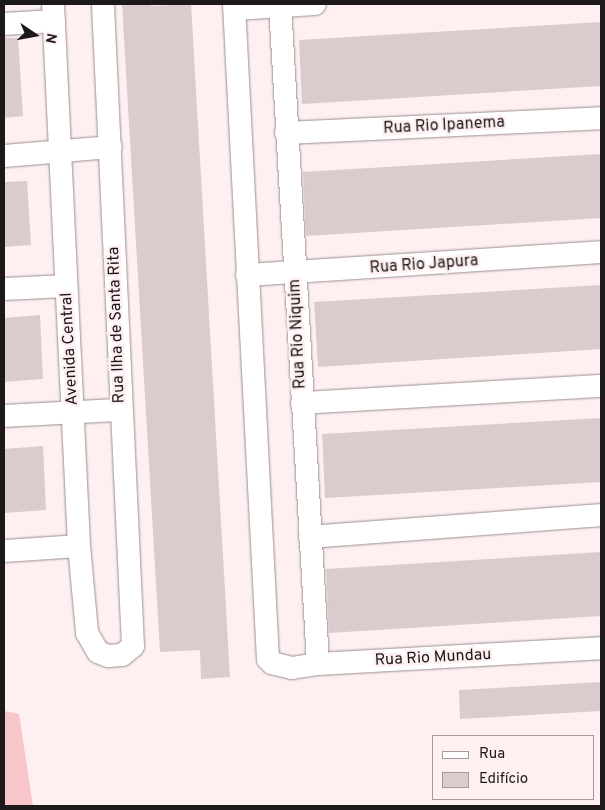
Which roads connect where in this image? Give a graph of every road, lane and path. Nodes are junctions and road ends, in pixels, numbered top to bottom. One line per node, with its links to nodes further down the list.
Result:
1 (103, 4): 9 (street, Rua llha de Santa Rita)
2 (315, 4): 3 (street)
3 (280, 5): 4 (street); 8 (street, Rua Rio Niquim)
4 (234, 6): 14 (street)
5 (54, 12): 6 (street); 10 (street, Avenida Central)
6 (4, 24)
7 (601, 118): 8 (street, Rua Rio Ipanema)
8 (286, 133): 13 (street, Rua Rio Niquim)
9 (111, 146): 10 (street); 19 (street, Rua llha de Santa Rita)
10 (60, 152): 11 (street); 15 (street, Avenida Central)
11 (4, 156)
12 (601, 252): 13 (street, Rua Rio Japura)
13 (294, 274): 14 (street, Rua Rio Japura); 18 (street, Rua Rio Niquim)
14 (247, 275): 28 (street, Rua Rio Mundau)
15 (66, 286): 16 (street); 20 (street, Avenida Central)
16 (4, 289)
17 (601, 386): 18 (street)
18 (302, 403): 23 (street, Rua Rio Niquim)
19 (120, 410): 20 (street); 26 (street, Rua llha de Santa Rita)
20 (73, 412): 21 (street); 24 (street, Avenida Central)
21 (4, 416)
22 (601, 515): 23 (street)
23 (310, 537): 28 (street, Rua Rio Niquim)
24 (79, 546): 25 (street); 26 (street, Avenida Central)
25 (4, 551)
26 (133, 646)
27 (601, 648): 28 (street, Rua Rio Mundau)
28 (318, 664)

